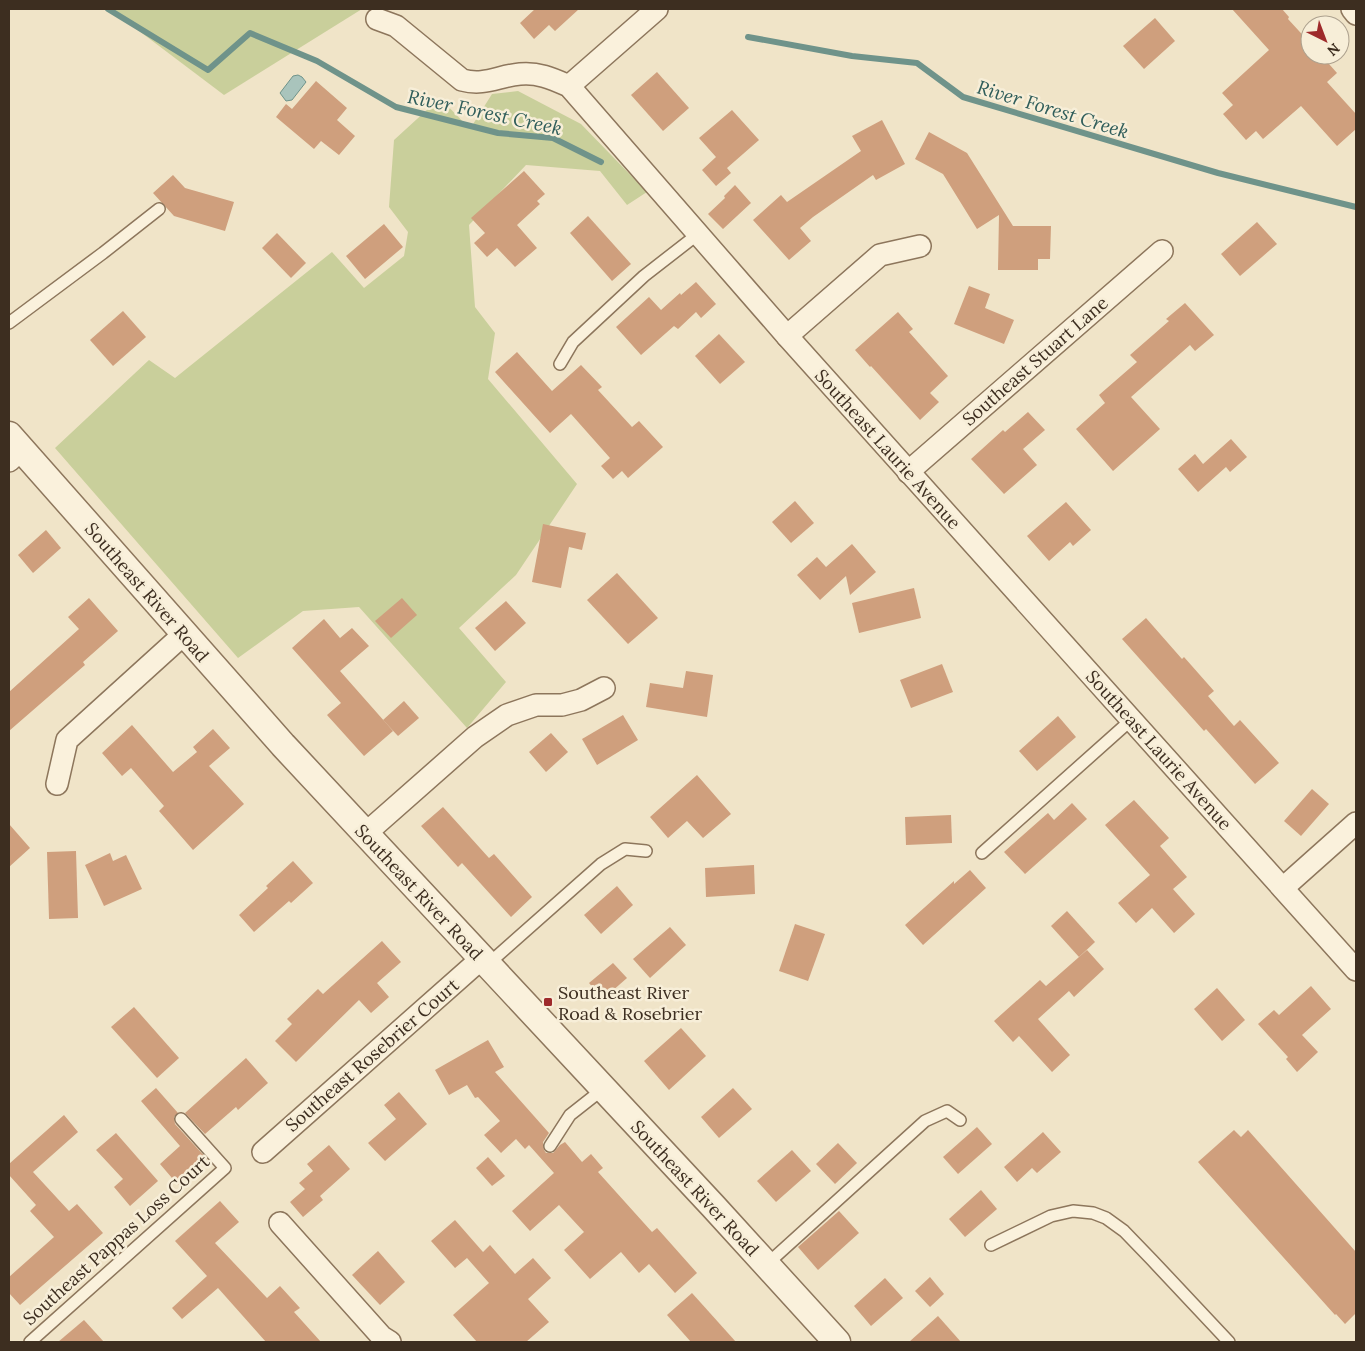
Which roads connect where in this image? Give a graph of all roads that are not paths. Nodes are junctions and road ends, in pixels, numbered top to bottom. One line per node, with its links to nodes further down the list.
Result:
1 (658, 9): 5 (street)
2 (1352, 9): 3 (street)
3 (1356, 14)
4 (377, 19): 5 (street, Southeast Laurie Avenue)
5 (570, 86): 7 (street, Southeast Laurie Avenue)
6 (159, 209): 10 (lane)
7 (698, 234): 11 (street, Southeast Laurie Avenue); 12 (lane)
8 (920, 246): 11 (street)
9 (1162, 251): 14 (street, Southeast Stuart Lane)
10 (9, 323)
11 (787, 336): 14 (street, Southeast Laurie Avenue)
12 (560, 364)
13 (13, 449): 15 (street, Southeast River Road)
14 (908, 472): 17 (street, Southeast Laurie Avenue)
15 (184, 634): 18 (street); 20 (street, Southeast River Road)
16 (604, 688): 20 (street)
17 (1131, 720): 22 (lane); 23 (street, Southeast Laurie Avenue)
18 (57, 784)
19 (1356, 823): 23 (street)
20 (365, 834): 24 (street, Southeast River Road)
21 (646, 851): 24 (lane)
22 (982, 854)
23 (1283, 888): 25 (street, Southeast Laurie Avenue)
24 (484, 962): 26 (street, Southeast River Road); 30 (street, Southeast Rosebrier Court)
25 (1356, 970)
26 (603, 1089): 29 (lane); 33 (street, Southeast River Road)
27 (181, 1119): 34 (lane, Southeast Pappas Loss Court)
28 (960, 1120): 33 (lane)
29 (550, 1146)
30 (263, 1152)
31 (280, 1223): 35 (street)
32 (991, 1246): 37 (lane)
33 (766, 1265): 36 (street, Southeast River Road)
34 (30, 1342)
35 (390, 1342)
36 (837, 1342)
37 (1229, 1342)

